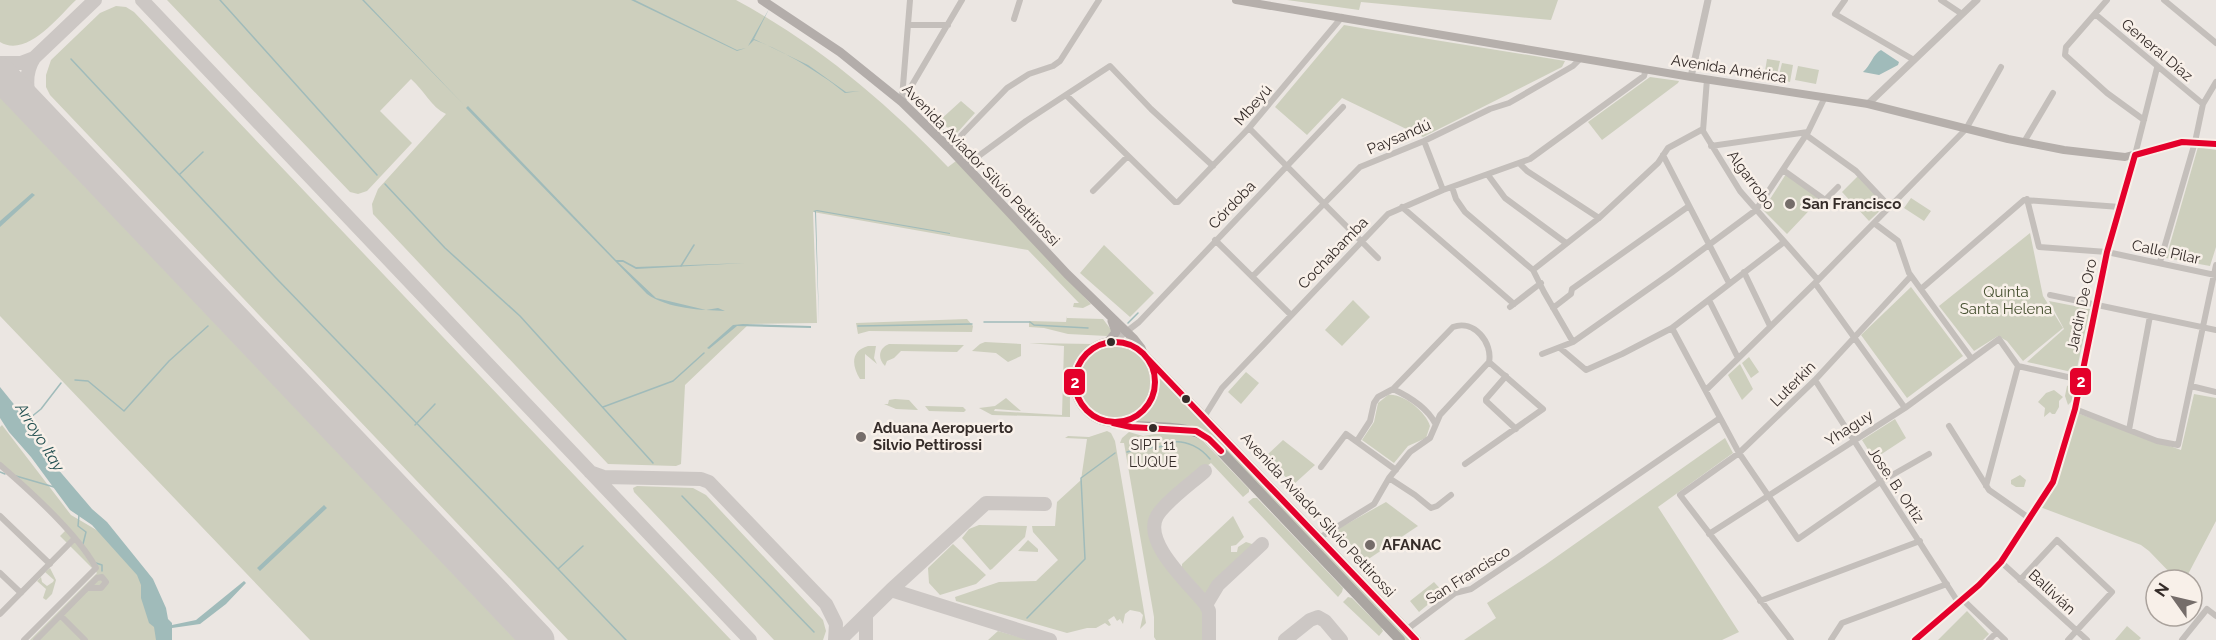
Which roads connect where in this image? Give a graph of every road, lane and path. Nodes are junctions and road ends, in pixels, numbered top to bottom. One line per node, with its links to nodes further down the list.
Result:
1 (910, 0): 17 (street)
2 (962, 0): 18 (street)
3 (1020, 0): 16 (street)
4 (1099, 0): 45 (street)
5 (1236, 0): 15 (main road, Avenida América)
6 (1708, 0): 25 (street)
7 (1845, 0): 21 (street)
8 (1941, 0): 13 (street)
9 (1977, 0): 13 (street)
10 (2108, 0): 14 (street)
11 (2164, 0): 19 (street)
12 (765, 1): 31 (main road, Avenida Aviador Silvio Pettirossi)
13 (1962, 14): 21 (street)
14 (2095, 14): 23 (street, General Díaz); 35 (street)
15 (1342, 17): 20 (main road, Avenida América); 36 (street, Mbeyú)
16 (1014, 19)
17 (909, 25): 18 (street); 31 (street)
18 (948, 25): 31 (street)
19 (2216, 43)
20 (1581, 57): 24 (main road, Avenida América); 40 (street, Paysandú)
21 (1914, 60): 32 (street)
22 (2001, 67): 38 (street)
23 (2157, 68): 33 (street, General Díaz); 35 (street, Jardin De Oro)
24 (1646, 69): 25 (main road, Avenida América); 49 (street, Cochabamba)
25 (1691, 77): 26 (main road, Avenida América)
26 (1707, 79): 30 (main road, Avenida América); 37 (street, Algarrobo)
27 (2216, 82): 33 (street)
28 (2054, 93): 41 (street)
29 (1066, 95): 48 (street); 51 (street); 52 (street)
30 (1825, 97): 32 (main road, Avenida América); 39 (street)
31 (902, 102): 45 (main road, Avenida Aviador Silvio Pettirossi)
32 (1868, 104): 38 (main road, Avenida América)
33 (2203, 104): 42 (street)
34 (1343, 106): 50 (street, Córdoba)
35 (2144, 120): 47 (street, Jardin De Oro)
36 (1249, 128): 50 (street); 52 (street, Mbeyú)
37 (1703, 129): 44 (street, Algarrobo); 46 (street)
38 (1966, 129): 41 (main road, Avenida América); 63 (street)
39 (1807, 134): 44 (street); 53 (street); 63 (street)
40 (1424, 141): 57 (street); 60 (street, Paysandú)
41 (2024, 142): 47 (main road, Avenida América)
42 (2195, 142): 43 (main road, Avenida América); 47 (main road, Avenida América); 75 (street)
43 (2216, 144)
44 (1711, 146): 65 (street, Algarrobo)
45 (949, 148): 51 (main road, Avenida Aviador Silvio Pettirossi)
46 (1663, 155): 61 (street); 66 (street)
47 (2134, 155): 64 (street, Jardin De Oro)
48 (1128, 156): 52 (street, Mbeyú); 58 (street)
49 (1520, 164): 54 (street, Cochabamba); 66 (street)
50 (1287, 165): 60 (street); 68 (street, Córdoba)
51 (965, 166): 92 (main road, Avenida Aviador Silvio Pettirossi)
52 (1213, 166)
53 (1783, 170): 56 (street); 65 (street)
54 (1488, 175): 55 (street, Cochabamba); 71 (street)
55 (1452, 187): 57 (street, Cochabamba); 77 (street)
56 (1838, 187)
57 (1443, 190): 62 (street, Cochabamba)
58 (1093, 191)
59 (2027, 199): 64 (street); 73 (street, Calle Pilar); 85 (street)
60 (1325, 202): 69 (street); 80 (street, Paysandú)
61 (1689, 206): 72 (street); 89 (street)
62 (1402, 207): 69 (street, Cochabamba); 84 (street)
63 (1890, 207): 67 (street)
64 (2120, 207): 73 (street, Jardin De Oro)
65 (1756, 210): 70 (street, Algarrobo); 72 (street)
66 (1599, 218): 71 (street)
67 (1874, 223): 81 (street); 82 (street)
68 (1215, 240): 80 (street); 93 (street, Córdoba)
69 (1362, 240): 74 (street); 90 (street, Cochabamba)
70 (1784, 242): 78 (street); 82 (street, Algarrobo)
71 (1566, 243): 77 (street)
72 (1709, 244): 83 (street); 101 (street)
73 (2107, 252): 75 (street, Calle Pilar); 88 (street, Jardin De Oro)
74 (1378, 258)
75 (2160, 262): 79 (street, Calle Pilar)
76 (2216, 265): 79 (street)
77 (1533, 270): 84 (street)
78 (1744, 272): 83 (street); 94 (street)
79 (2215, 274): 96 (street)
80 (1252, 276): 90 (street)
81 (1911, 276): 85 (street); 99 (street, Luterkin)
82 (1816, 281): 94 (street); 99 (street, Algarrobo)
83 (1729, 283): 87 (street)
84 (1541, 284): 89 (street)
85 (1921, 289): 107 (street)
86 (2050, 296): 88 (street)
87 (1709, 300): 95 (street); 106 (street)
88 (2096, 305): 91 (street); 112 (street, Jardin De Oro)
89 (1553, 308): 101 (street)
90 (1291, 315): 119 (street, Cochabamba)
91 (2150, 316): 96 (street); 125 (street)
92 (1111, 319): 98 (main road, Avenida Aviador Silvio Pettirossi); 100 (main road)
93 (1139, 322): 98 (street, Córdoba); 102 (street)
94 (1770, 326): 106 (street)
95 (1672, 328): 103 (street); 115 (street)
96 (2202, 328): 97 (street); 113 (street)
97 (2216, 330)
98 (1127, 332): 100 (street, Córdoba); 102 (main road, Avenida Aviador Silvio Pettirossi)
99 (1855, 336): 111 (street, Luterkin); 117 (street, Algarrobo)
100 (1110, 342): 105 (highway); 121 (highway)
101 (1573, 342): 103 (street)
102 (1137, 343): 105 (main road, Avenida Aviador Silvio Pettirossi)
103 (1560, 348): 104 (street)
104 (1542, 354)
105 (1145, 356): 119 (highway, Avenida Aviador Silvio Pettirossi); 121 (highway)
106 (1738, 358): 115 (street)
107 (1971, 358): 109 (street, Yhaguy); 117 (street, Yhaguy)
108 (1489, 362): 110 (street); 114 (street); 122 (street)
109 (2019, 366): 112 (street); 136 (street)
110 (1506, 376): 124 (street); 124 (street)
111 (1815, 380): 126 (street, Jose. B. Ortiz); 128 (street, Luterkin)
112 (2081, 380): 118 (street, Jardin De Oro)
113 (2191, 386): 116 (street); 125 (street)
114 (1393, 389): 122 (street); 127 (street)
115 (1706, 390): 120 (street)
116 (2216, 392)
117 (1905, 408): 126 (street, Yhaguy)
118 (2074, 409): 125 (street); 140 (street, Jardin De Oro)
119 (1204, 417): 142 (highway, Avenida Aviador Silvio Pettirossi)
120 (1720, 418): 128 (street); 160 (street, San Francisco)
121 (1113, 423): 160 (highway, Avenida Aviador Silvio Pettirossi)
122 (1435, 423): 133 (street)
123 (1949, 426): 136 (street)
124 (1516, 429): 130 (street)
125 (2129, 430)
126 (1852, 440): 135 (street, Jose. B. Ortiz); 138 (street, Yhaguy)
127 (1357, 441): 132 (street); 133 (street)
128 (1739, 453): 138 (street); 141 (street, Luterkin)
129 (1929, 453): 135 (street)
130 (1465, 464)
131 (0, 465): 143 (street)
132 (1321, 467)
133 (1396, 470): 134 (street)
134 (1389, 478): 137 (street); 142 (street)
135 (1880, 482): 138 (street); 144 (street, Jose. B. Ortiz)
136 (1986, 486): 140 (street)
137 (1451, 495)
138 (1768, 496): 141 (street, Yhaguy)
139 (0, 516): 146 (street)
140 (2029, 518): 145 (street, Jardin De Oro)
141 (1709, 534): 153 (street)
142 (1319, 538): 160 (highway, Avenida Aviador Silvio Pettirossi)
143 (74, 539): 146 (street); 161 (street)
144 (1920, 542): 149 (street, Jose. B. Ortiz); 153 (street)
145 (2001, 562): 148 (street, Ballivián); 152 (street, Jardin De Oro)
146 (50, 564): 151 (street)
147 (0, 573): 151 (street)
148 (2020, 580): 157 (street, Ballivián); 157 (street)
149 (1947, 584): 152 (street, Jose. B. Ortiz); 167 (street)
150 (88, 588): 156 (street)
151 (21, 593): 155 (street)
152 (1960, 600): 158 (street, Jose. B. Ortiz); 168 (street, Jardin De Oro)
153 (1760, 601): 166 (street)
154 (2213, 611): 173 (street)
155 (0, 614)
156 (61, 616): 159 (street); 164 (street)
157 (2076, 631): 171 (street); 172 (street, Ballivián)
158 (1997, 632): 169 (street); 170 (street, Jose. B. Ortiz)
159 (42, 634): 162 (street); 163 (street)
160 (1403, 635): 165 (highway, Avenida Aviador Silvio Pettirossi)
161 (24, 640)
162 (36, 640)
163 (47, 640)
164 (84, 640)
165 (1416, 640)
166 (1791, 640)
167 (1831, 640)
168 (1915, 640)
169 (1989, 640)
170 (2005, 640)
171 (2068, 640)
172 (2087, 640)
173 (2182, 640)

